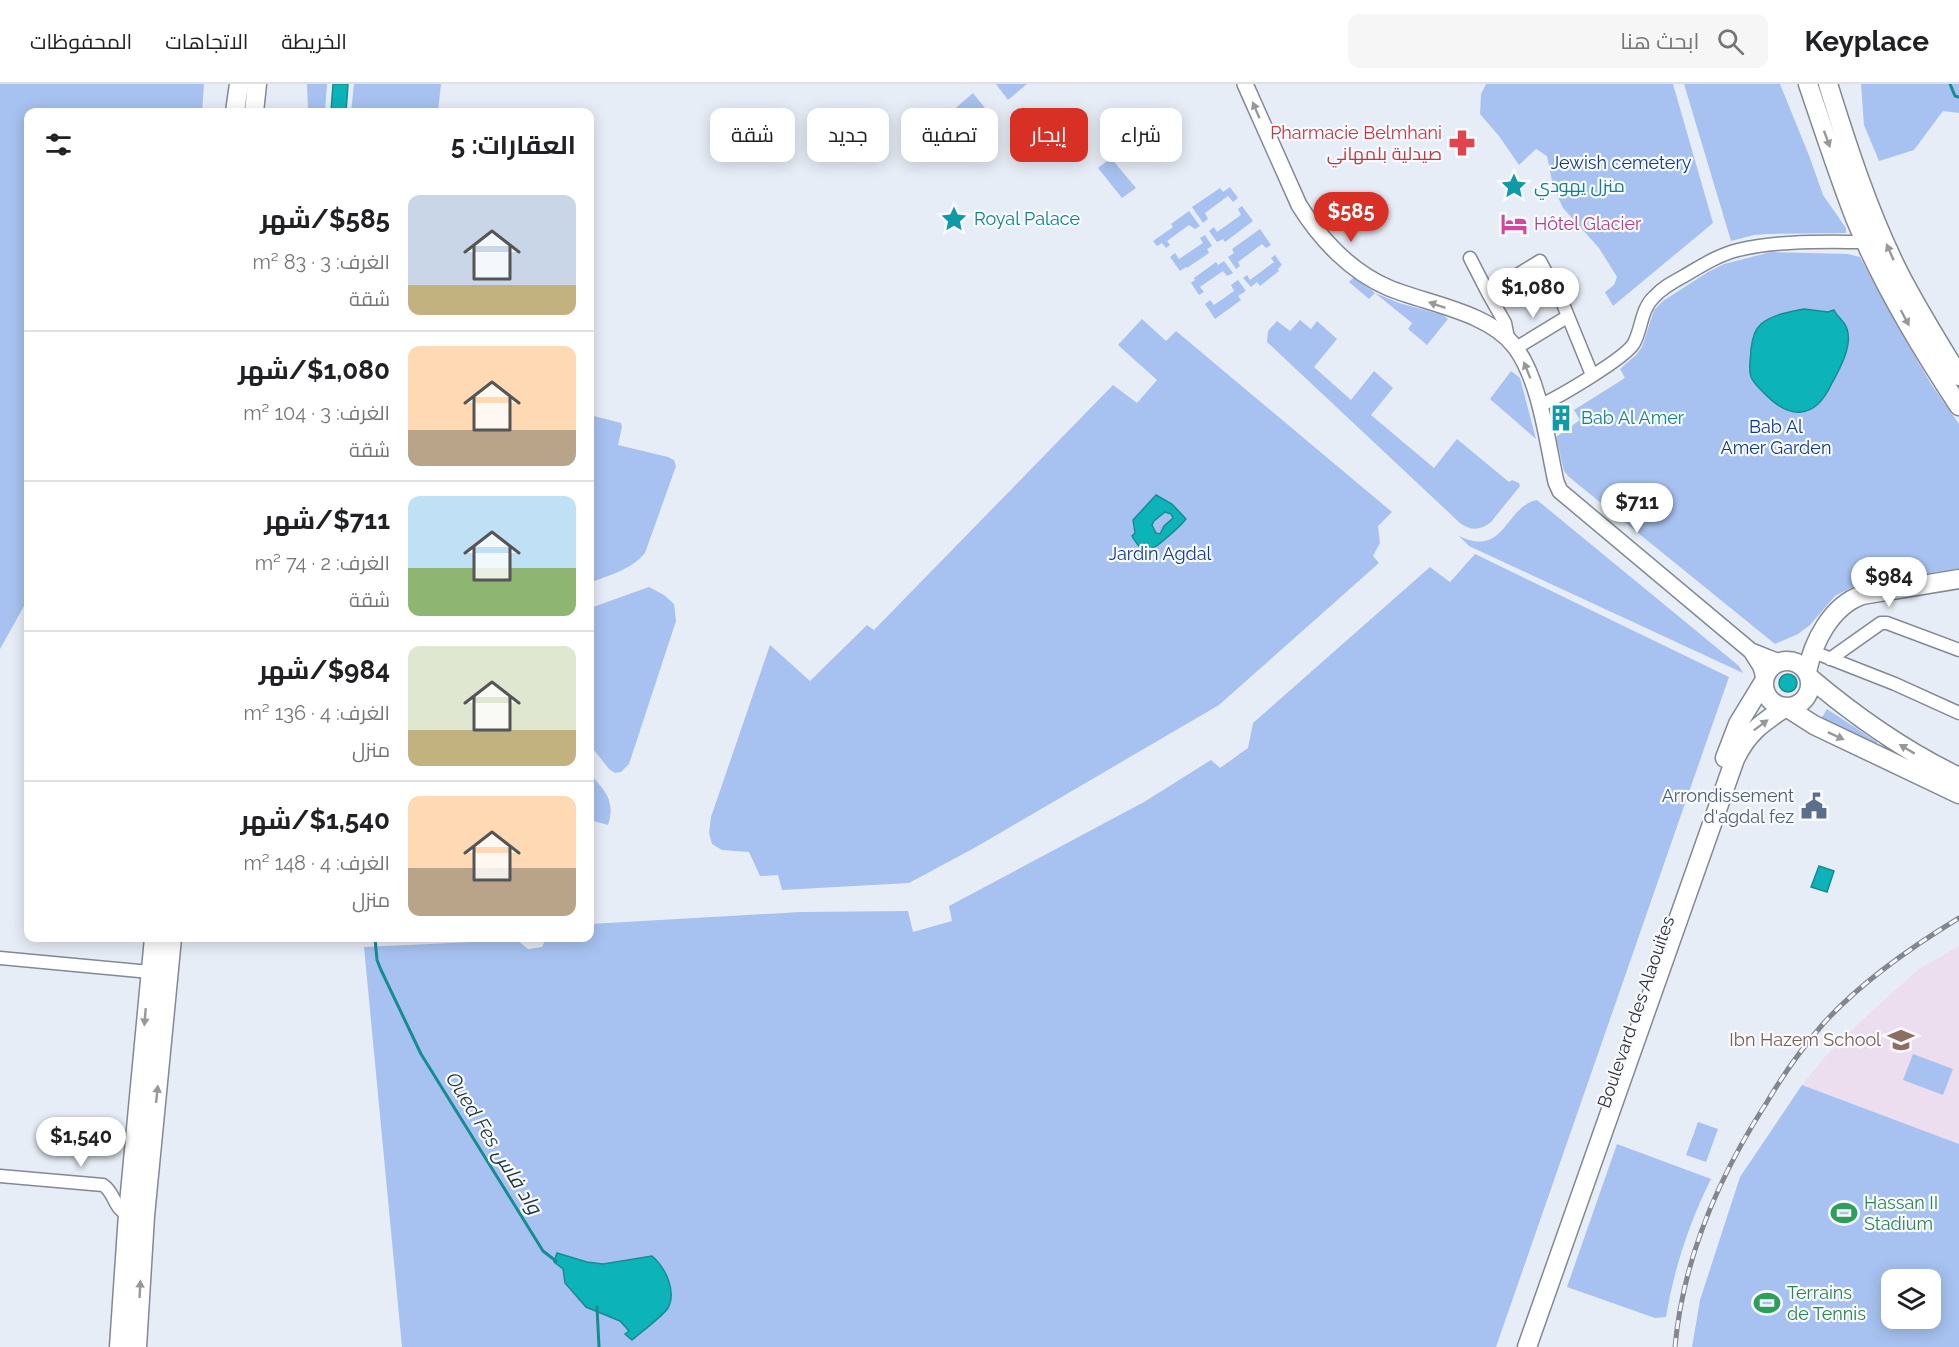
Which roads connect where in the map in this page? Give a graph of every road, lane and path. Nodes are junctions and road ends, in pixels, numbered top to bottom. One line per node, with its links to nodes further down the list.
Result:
1 (238, 84): 6 (main road)
2 (256, 84): 7 (main road)
3 (1245, 84): 12 (street, one-way to 3)
4 (1808, 84): 8 (main road, one-way to 8)
5 (1828, 84): 14 (main road, one-way to 5)
6 (236, 108)
7 (254, 108)
8 (1866, 242): 13 (street); 16 (main road, one-way to 16)
9 (1470, 258): 10 (street)
10 (1488, 293): 11 (street); 12 (street)
11 (1567, 317): 12 (street); 13 (street)
12 (1512, 343): 15 (street, one-way to 12)
13 (1592, 375): 15 (street)
14 (1959, 376)
15 (1539, 406): 19 (street)
16 (1959, 406)
17 (1959, 579): 20 (main road)
18 (1959, 650): 21 (street)
19 (1751, 651): 22 (street); 24 (street)
20 (1811, 651): 21 (street); 22 (main road); 23 (main road)
21 (1830, 659): 26 (street)
22 (1783, 661): 23 (main road); 24 (main road)
23 (1808, 675): 25 (main road); 27 (main road, one-way to 23)
24 (1764, 680): 25 (main road); 37 (main road, Boulevard des Alaouites)
25 (1786, 707): 28 (main road, one-way to 28); 38 (main road, Boulevard des Alaouites, one-way to 25)
26 (1959, 713)
27 (1959, 777)
28 (1959, 794)
29 (153, 942): 32 (main road)
30 (172, 942): 34 (main road, one-way to 30)
31 (0, 958): 32 (street)
32 (150, 972): 34 (main road, one-way to 34)
33 (0, 1176): 34 (street)
34 (136, 1215): 35 (main road); 36 (main road, one-way to 34)
35 (119, 1347)
36 (137, 1347)
37 (1518, 1347)
38 (1527, 1347)

